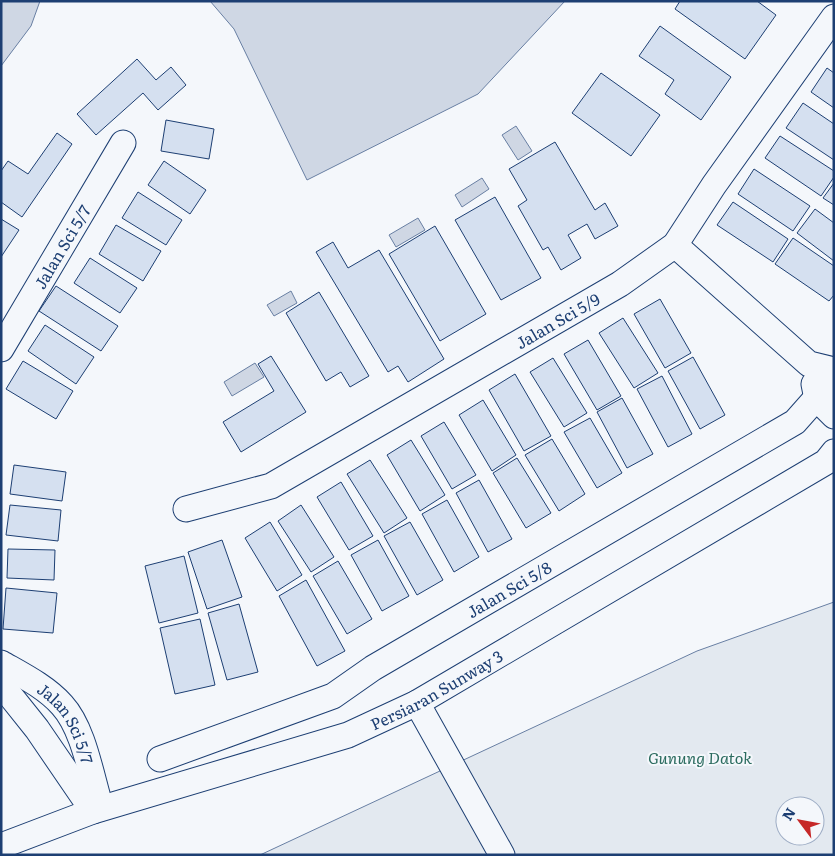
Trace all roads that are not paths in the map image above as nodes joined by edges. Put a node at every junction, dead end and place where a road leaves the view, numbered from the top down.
1 (834, 17) edge
2 (123, 144) dead end
3 (675, 245) junction
4 (1, 349) edge
5 (809, 364) junction
6 (834, 370) edge
7 (834, 378) edge
8 (825, 408) edge
9 (831, 458) edge
10 (186, 509) dead end
11 (1, 663) edge
12 (1, 684) edge
13 (417, 703) junction
14 (160, 760) dead end
15 (97, 809) junction
16 (1, 846) edge
17 (502, 855) edge

1 - 3 street, Jalan Sci 5/9
2 - 4 street, Jalan Sci 5/7
3 - 5 street
3 - 10 street, Jalan Sci 5/9
5 - 6 street
5 - 8 street
7 - 8 street, Jalan Sci 5/8
8 - 14 street, Jalan Sci 5/8
9 - 13 street, Persiaran Sunway 3
11 - 15 street, Jalan Sci 5/7
12 - 15 street, Jalan Sci 5/7
13 - 15 street, Persiaran Sunway 3
13 - 17 street
15 - 16 street, Persiaran Sunway 3

